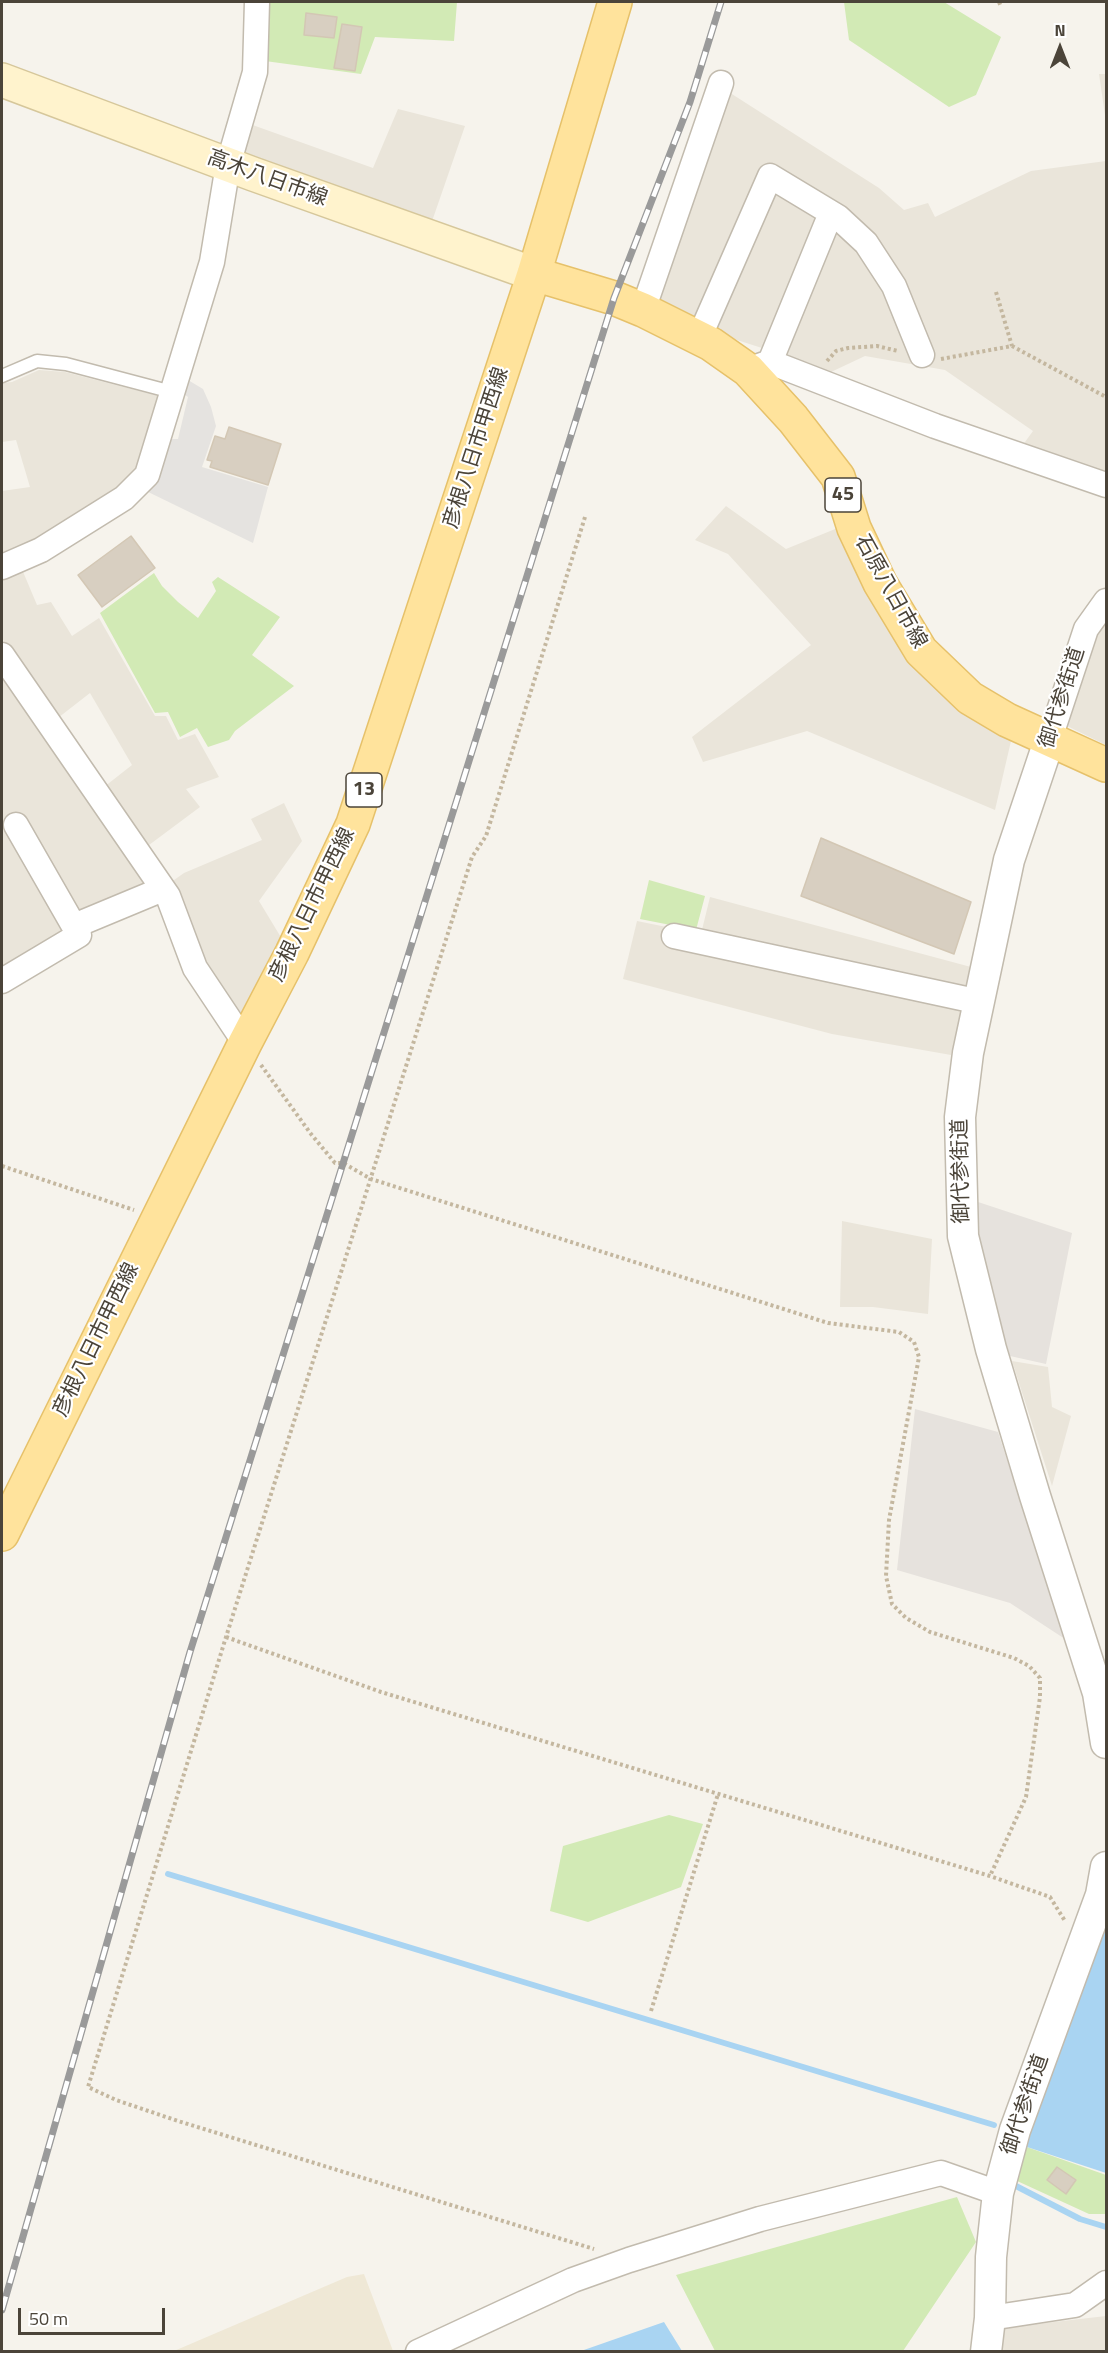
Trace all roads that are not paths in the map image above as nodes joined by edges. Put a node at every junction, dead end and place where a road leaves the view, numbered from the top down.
1 (257, 2) edge
2 (615, 2) edge
3 (2, 81) edge
4 (722, 83) dead end
5 (228, 165) junction
6 (831, 213) junction
7 (534, 274) junction
8 (643, 310) junction
9 (699, 338) junction
10 (922, 355) road end
11 (759, 366) junction
12 (2, 376) edge
13 (171, 392) junction
14 (1107, 485) edge
15 (2, 567) edge
16 (1107, 601) edge
17 (2, 655) edge
18 (1050, 738) junction
19 (1107, 765) edge
20 (16, 825) dead end
21 (163, 889) junction
22 (74, 926) junction
23 (674, 936) dead end
24 (2, 981) edge
25 (980, 1002) junction
26 (245, 1043) junction
27 (2, 1534) edge
28 (1107, 1743) edge
29 (1107, 1867) edge
30 (998, 2193) junction
31 (1107, 2283) edge
32 (1107, 2301) edge
33 (1075, 2305) junction
34 (990, 2318) junction
35 (418, 2352) edge
36 (986, 2352) edge

1 - 5 street
2 - 7 main road, 彦根八日市甲西線 / 13
3 - 5 main road, 高木八日市線
4 - 8 street
5 - 7 main road, 高木八日市線
5 - 13 street
6 - 9 street
6 - 10 street
6 - 11 street
7 - 8 main road, 石原八日市線 / 45
7 - 26 main road, 彦根八日市甲西線 / 13
8 - 9 main road, 石原八日市線 / 45
9 - 11 main road, 石原八日市線 / 45
11 - 14 street
11 - 18 main road, 石原八日市線 / 45
12 - 13 lane
13 - 15 street
16 - 18 street, 御代参街道
17 - 21 street
18 - 19 main road, 石原八日市線 / 45
18 - 25 street, 御代参街道
20 - 22 street
21 - 22 street
21 - 26 street
22 - 24 street
23 - 25 street
25 - 28 street, 御代参街道
26 - 27 main road, 彦根八日市甲西線 / 13
29 - 30 street, 御代参街道
30 - 34 street, 御代参街道
30 - 35 street
31 - 33 street
32 - 33 street
33 - 34 street
34 - 36 street, 御代参街道

